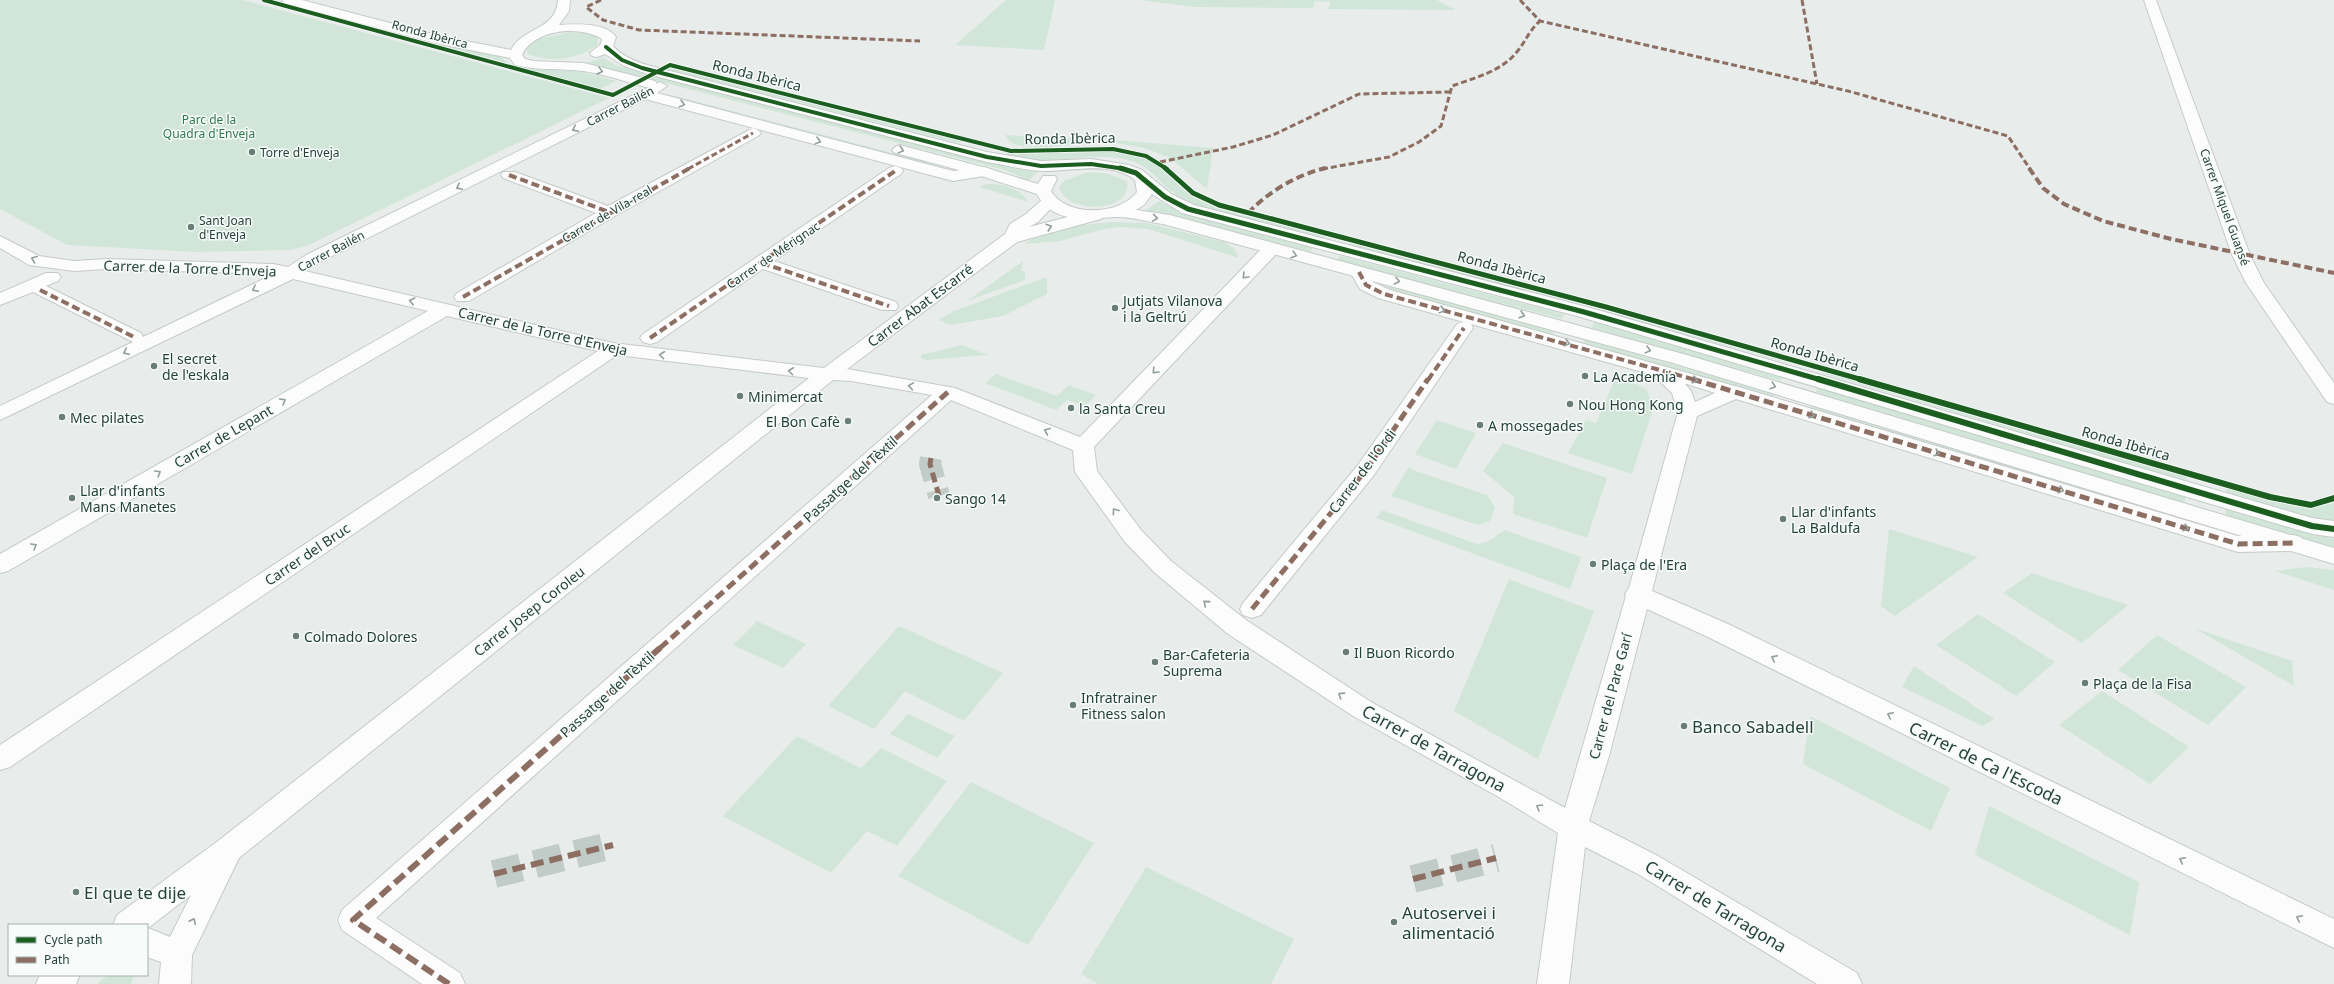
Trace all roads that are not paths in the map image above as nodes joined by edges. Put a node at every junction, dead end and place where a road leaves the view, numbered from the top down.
1 (288, 0) edge
2 (2150, 0) edge
3 (564, 4) edge
4 (592, 28) junction
5 (541, 34) junction
6 (527, 39) junction
7 (456, 43) junction
8 (606, 47) junction
9 (515, 55) junction
10 (533, 65) junction
11 (660, 86) junction
12 (644, 94) junction
13 (753, 133) dead end
14 (1075, 166) junction
15 (896, 171) dead end
16 (984, 172) junction
17 (509, 174) dead end
18 (1143, 181) junction
19 (1046, 196) junction
20 (609, 212) junction
21 (1116, 212) junction
22 (1095, 215) junction
23 (1012, 238) junction
24 (0, 241) edge
25 (1272, 248) junction
26 (762, 263) junction
27 (74, 266) junction
28 (291, 272) junction
29 (1359, 272) junction
30 (40, 290) dead end
31 (463, 297) dead end
32 (0, 300) edge
33 (889, 306) dead end
34 (446, 309) junction
35 (1464, 328) dead end
36 (134, 337) dead end
37 (650, 338) dead end
38 (614, 349) junction
39 (1657, 369) junction
40 (830, 373) junction
41 (948, 392) junction
42 (1735, 392) junction
43 (2334, 398) edge
44 (1688, 412) junction
45 (0, 414) edge
46 (1083, 446) junction
47 (2334, 530) edge
48 (2293, 544) junction
49 (2334, 556) edge
50 (0, 565) edge
51 (1637, 594) junction
52 (1252, 609) dead end
53 (0, 758) edge
54 (1573, 827) junction
55 (228, 850) junction
56 (129, 924) edge
57 (2334, 934) edge
58 (148, 942) edge
59 (177, 954) junction
60 (63, 976) edge
61 (52, 984) edge
62 (175, 984) edge
63 (449, 984) edge
64 (1553, 984) edge
65 (1846, 984) edge

1 - 7 street, Ronda Ibèrica
2 - 43 street, Carrer Miquel Guansé
3 - 4 street
3 - 5 street
4 - 5 street, Ronda Ibèrica
4 - 8 street
5 - 6 street, Ronda Ibèrica
6 - 7 street, Ronda Ibèrica
6 - 9 street
7 - 9 street, Ronda Ibèrica
8 - 10 street, Ronda Ibèrica
8 - 14 street, Ronda Ibèrica
9 - 10 street, Ronda Ibèrica
10 -> 11 street, Ronda Ibèrica
11 - 12 street, Carrer Bailén
11 -> 16 street, Ronda Ibèrica
12 -> 16 street, Ronda Ibèrica
12 -> 28 street, Carrer Bailén
13 - 20 street, Carrer de Vila-real
14 - 18 street, Ronda Ibèrica
14 - 19 street, Ronda Ibèrica
15 - 26 street, Carrer de Mérignac
16 - 19 street, Ronda Ibèrica
17 - 20 street
18 - 21 street, Ronda Ibèrica
18 - 47 street, Ronda Ibèrica
19 - 22 street, Ronda Ibèrica
19 - 23 street, Ronda Ibèrica
20 - 31 street, Carrer de Vila-real
21 - 22 street, Ronda Ibèrica
21 -> 25 street, Ronda Ibèrica
23 -> 22 street, Ronda Ibèrica
23 - 40 street, Carrer Abat Escarré
27 -> 24 street, Carrer de la Torre d'Enveja
25 -> 29 street, Ronda Ibèrica
25 -> 46 street
26 - 33 street
26 - 37 street, Carrer de Mérignac
27 - 28 street, Carrer de la Torre d'Enveja
27 - 32 street
34 -> 28 street, Carrer de la Torre d'Enveja
28 -> 45 street, Carrer Bailén
29 -> 39 street, Ronda Ibèrica
29 -> 48 street, Ronda Ibèrica
30 - 36 street
34 - 38 street, Carrer de la Torre d'Enveja
50 -> 34 street, Carrer de Lepant
35 - 52 street, Carrer de l'Ordi
40 -> 38 street, Carrer de la Torre d'Enveja
38 - 53 street, Carrer del Bruc
39 -> 42 street, Ronda Ibèrica
39 - 44 street
41 -> 40 street, Carrer de la Torre d'Enveja
40 - 55 street, Carrer Josep Coroleu
46 -> 41 street, Carrer de la Torre d'Enveja
41 - 63 street, Passatge del Tèxtil
42 - 44 street
42 -> 48 street, Ronda Ibèrica
44 - 51 street, Carrer del Pare Garí
54 -> 46 street, Carrer de Tarragona
48 - 49 street, Ronda Ibèrica
51 - 54 street, Carrer del Pare Garí
57 -> 51 street, Carrer de Ca l'Escoda
54 - 64 street, Carrer del Pare Garí
54 - 65 street, Carrer de Tarragona
55 - 56 street, Carrer Josep Coroleu
59 -> 55 street, Carrer Josep Coroleu
58 - 59 street
59 - 62 street, Carrer Josep Coroleu
60 - 61 street

